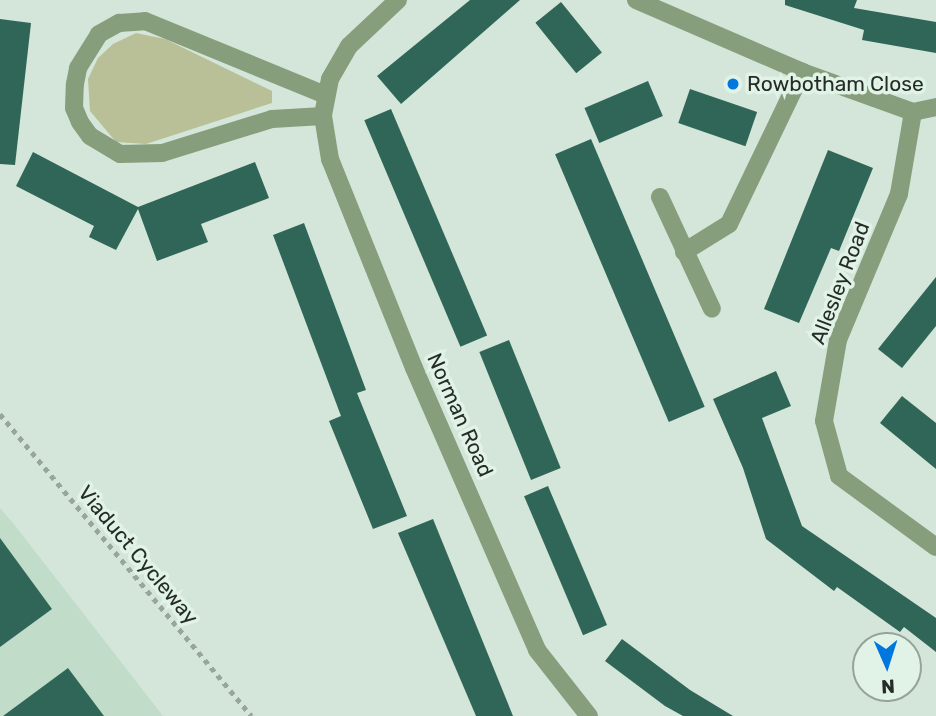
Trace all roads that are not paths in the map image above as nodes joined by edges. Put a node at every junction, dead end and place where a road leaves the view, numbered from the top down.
1 (398, 0) edge
2 (636, 0) edge
3 (802, 72) junction
4 (325, 95) junction
5 (936, 107) edge
6 (913, 112) junction
7 (323, 116) junction
8 (660, 197) dead end
9 (684, 252) junction
10 (712, 309) dead end
11 (936, 547) edge
12 (589, 716) edge

1 - 4 street, Norman Road
2 - 3 street
3 - 6 street
3 - 9 street
4 - 7 street, Norman Road
4 - 7 street
5 - 6 street
6 - 11 street, Allesley Road
7 - 12 street, Norman Road
8 - 9 street
9 - 10 street

